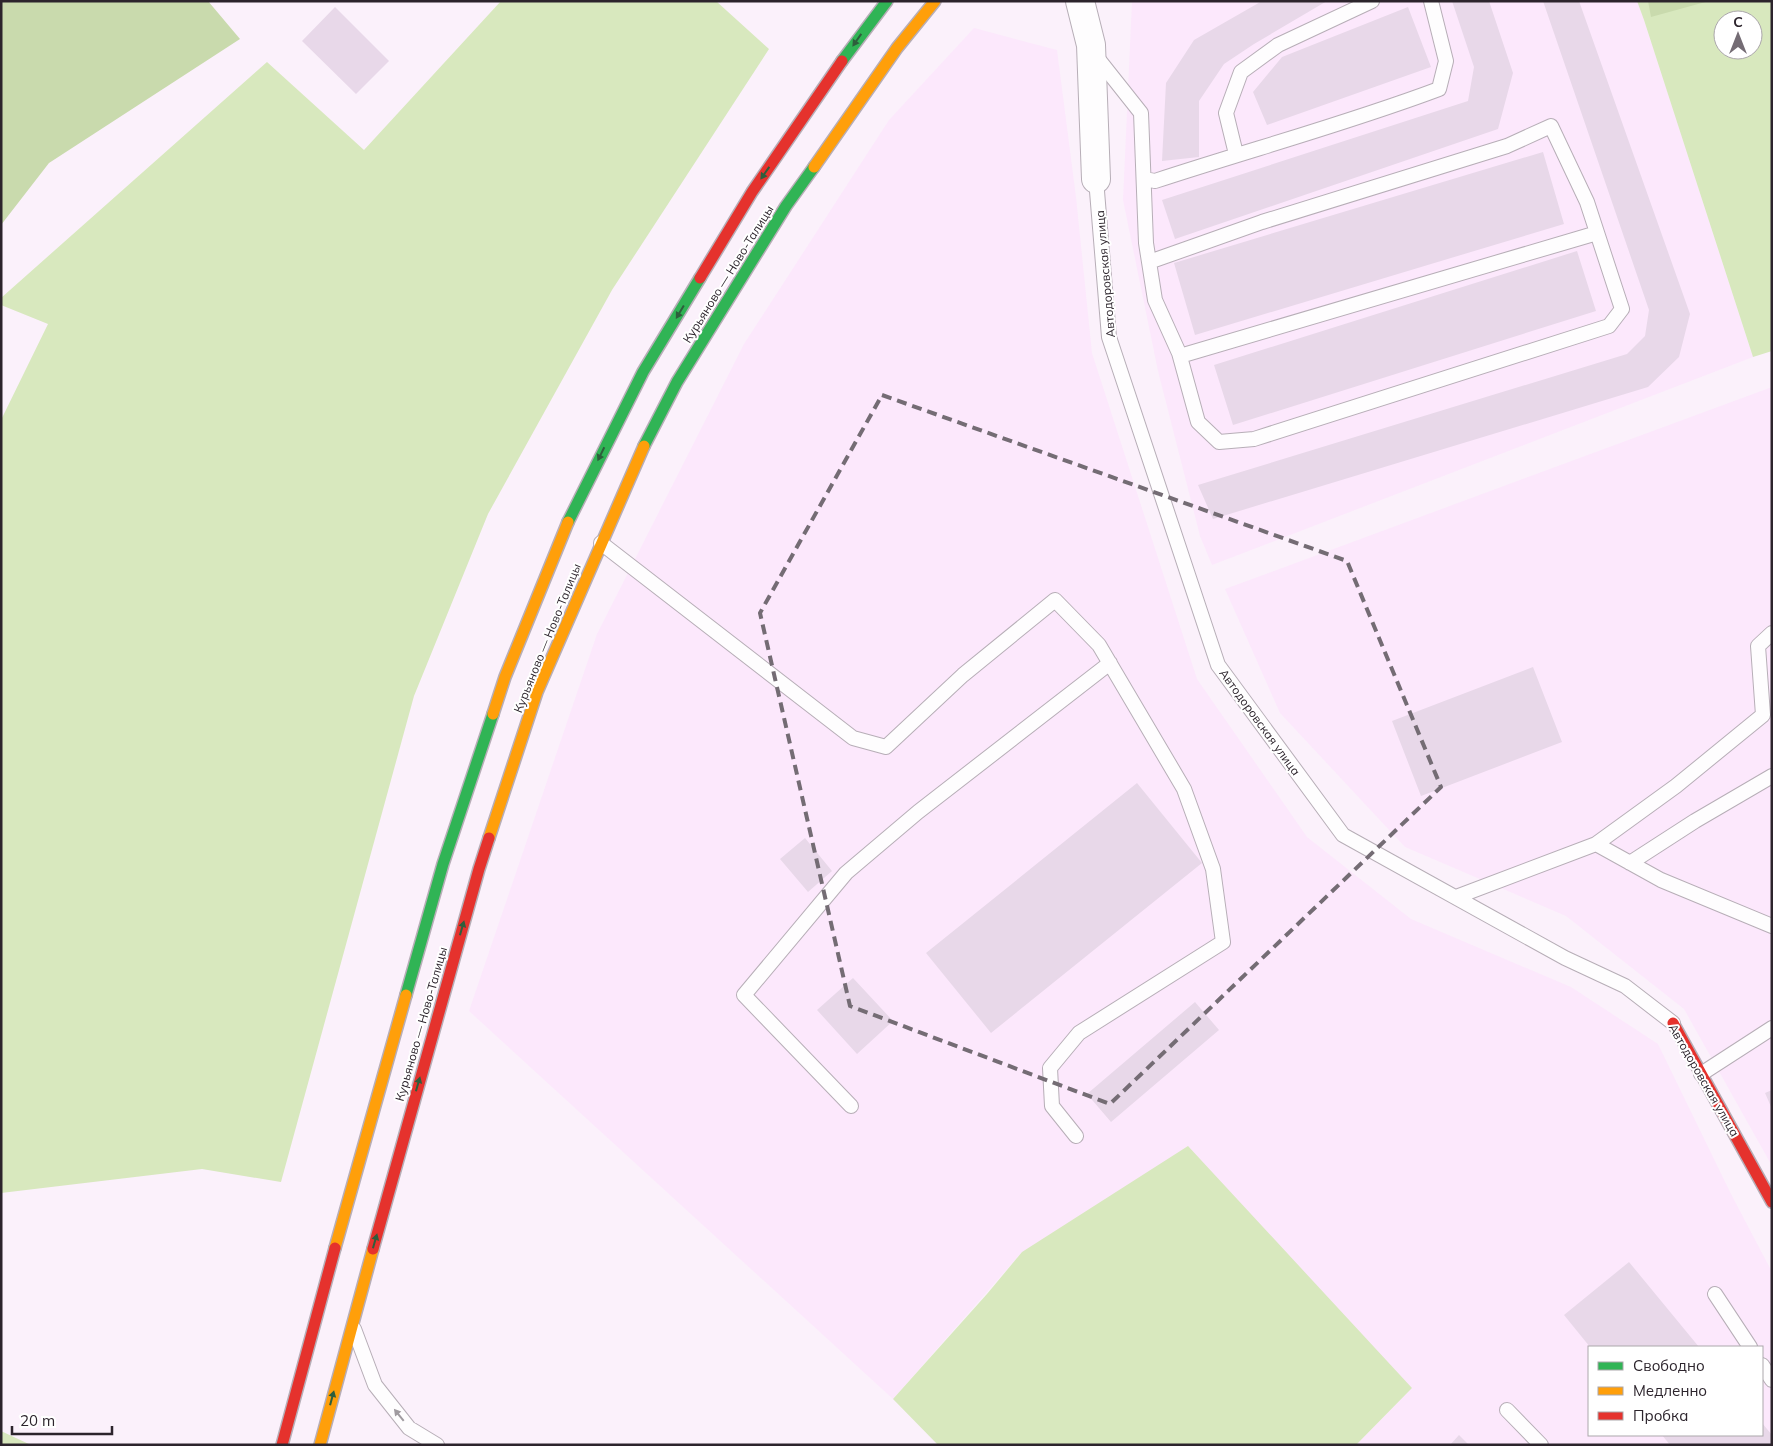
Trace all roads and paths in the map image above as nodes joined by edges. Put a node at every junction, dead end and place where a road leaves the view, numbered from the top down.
1 (887, 1) edge
2 (934, 1) edge
3 (1080, 1) edge
4 (1372, 1) edge
5 (1431, 1) edge
6 (1091, 50) junction
7 (1236, 154) junction
8 (1096, 180) joint
9 (1144, 180) junction
10 (1597, 233) junction
11 (1149, 262) junction
12 (1180, 356) junction
13 (600, 543) junction
14 (1772, 633) edge
15 (1110, 663) junction
16 (1772, 776) edge
17 (1596, 844) junction
18 (1630, 863) junction
19 (1456, 897) junction
20 (1772, 926) edge
21 (1673, 1023) joint
22 (1772, 1028) edge
23 (1701, 1074) junction
24 (851, 1106) dead end
25 (1076, 1136) dead end
26 (1772, 1202) edge
27 (1715, 1294) dead end
28 (352, 1323) junction
29 (1749, 1346) edge
30 (1763, 1366) edge
31 (1772, 1380) edge
32 (1508, 1410) dead end
33 (282, 1445) edge
34 (320, 1445) edge
35 (437, 1445) edge
36 (1541, 1445) edge

1 -> 33 main road, Курьяново — Ново-Талицы
2 - 13 main road, Курьяново — Ново-Талицы
3 - 6 street, Автодоровская улица
4 - 7 lane
5 - 7 lane
6 - 8 street, Автодоровская улица
6 - 9 lane
7 - 9 lane
8 - 19 lane, Автодоровская улица
9 - 11 lane
10 - 11 lane
10 - 12 lane
10 - 12 lane
11 - 12 lane
13 - 15 lane
28 -> 13 main road, Курьяново — Ново-Талицы
14 - 17 lane
15 - 24 lane
15 - 25 lane
16 - 18 lane
17 - 18 lane
17 - 19 lane
18 - 20 lane
19 - 21 lane, Автодоровская улица
21 - 23 main road, Автодоровская улица
22 - 23 lane
23 - 26 main road, Автодоровская улица
27 - 29 lane
34 -> 28 main road, Курьяново — Ново-Талицы
35 -> 28 lane
30 - 31 lane
32 - 36 lane

